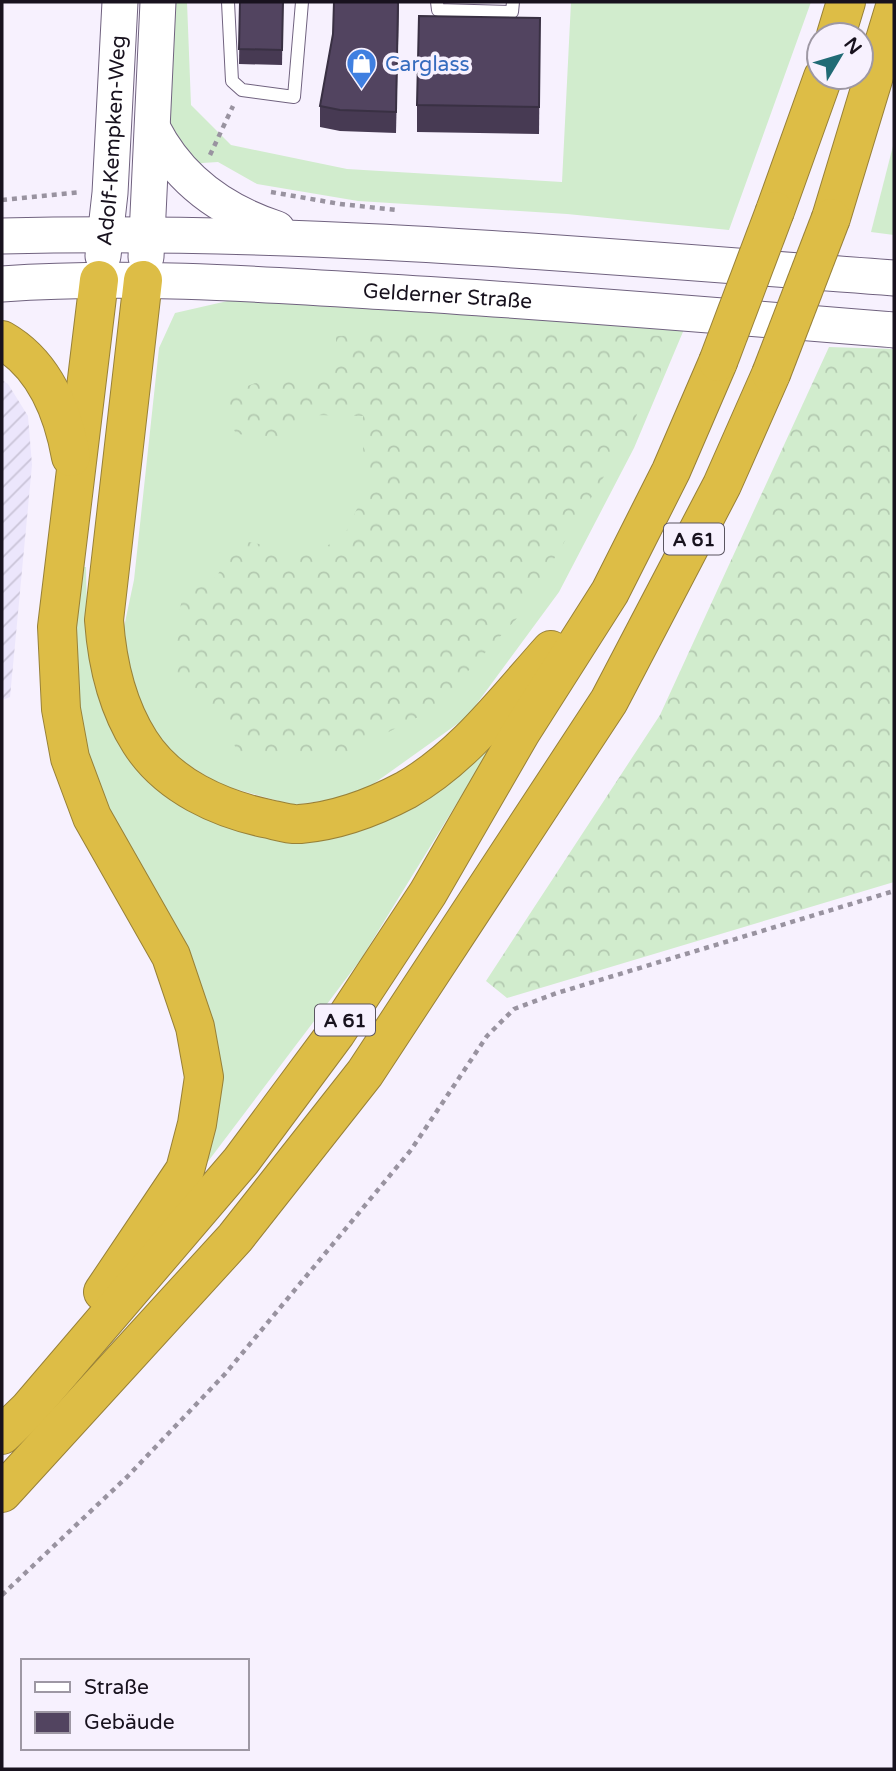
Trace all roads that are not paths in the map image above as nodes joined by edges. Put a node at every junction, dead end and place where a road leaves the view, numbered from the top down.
1 (120, 2) edge
2 (158, 2) edge
3 (228, 2) edge
4 (302, 2) edge
5 (437, 2) edge
6 (513, 2) edge
7 (846, 2) edge
8 (894, 10) edge
9 (840, 21) edge
10 (818, 91) edge
11 (894, 91) edge
12 (153, 129) junction
13 (831, 218) junction
14 (107, 233) junction
15 (148, 234) junction
16 (2, 236) edge
17 (302, 237) junction
18 (894, 278) edge
19 (99, 280) junction
20 (143, 280) junction
21 (2, 284) edge
22 (894, 330) edge
23 (2, 340) edge
24 (75, 476) junction
25 (610, 592) junction
26 (15, 1423) edge
27 (2, 1493) edge

1 - 14 main road, Adolf-Kempken-Weg
2 - 12 main road, Adolf-Kempken-Weg
3 - 4 lane
5 - 6 lane
7 - 9 highway
8 - 13 highway, A 61
10 - 25 highway, A 61, bridge
11 - 13 highway
12 - 15 main road, Adolf-Kempken-Weg
12 - 17 main road
13 - 27 highway, A 61, bridge
14 - 15 main road
14 - 16 main road
14 - 19 main road, Adolf-Kempken-Weg
15 - 17 main road
15 - 20 main road, Adolf-Kempken-Weg
17 - 18 main road
19 - 20 main road, Gelderner Straße
19 - 21 main road, Gelderner Straße
19 - 24 highway
20 - 22 main road, Gelderner Straße
20 - 25 highway
23 - 24 highway
24 - 26 highway
25 - 26 highway, A 61

